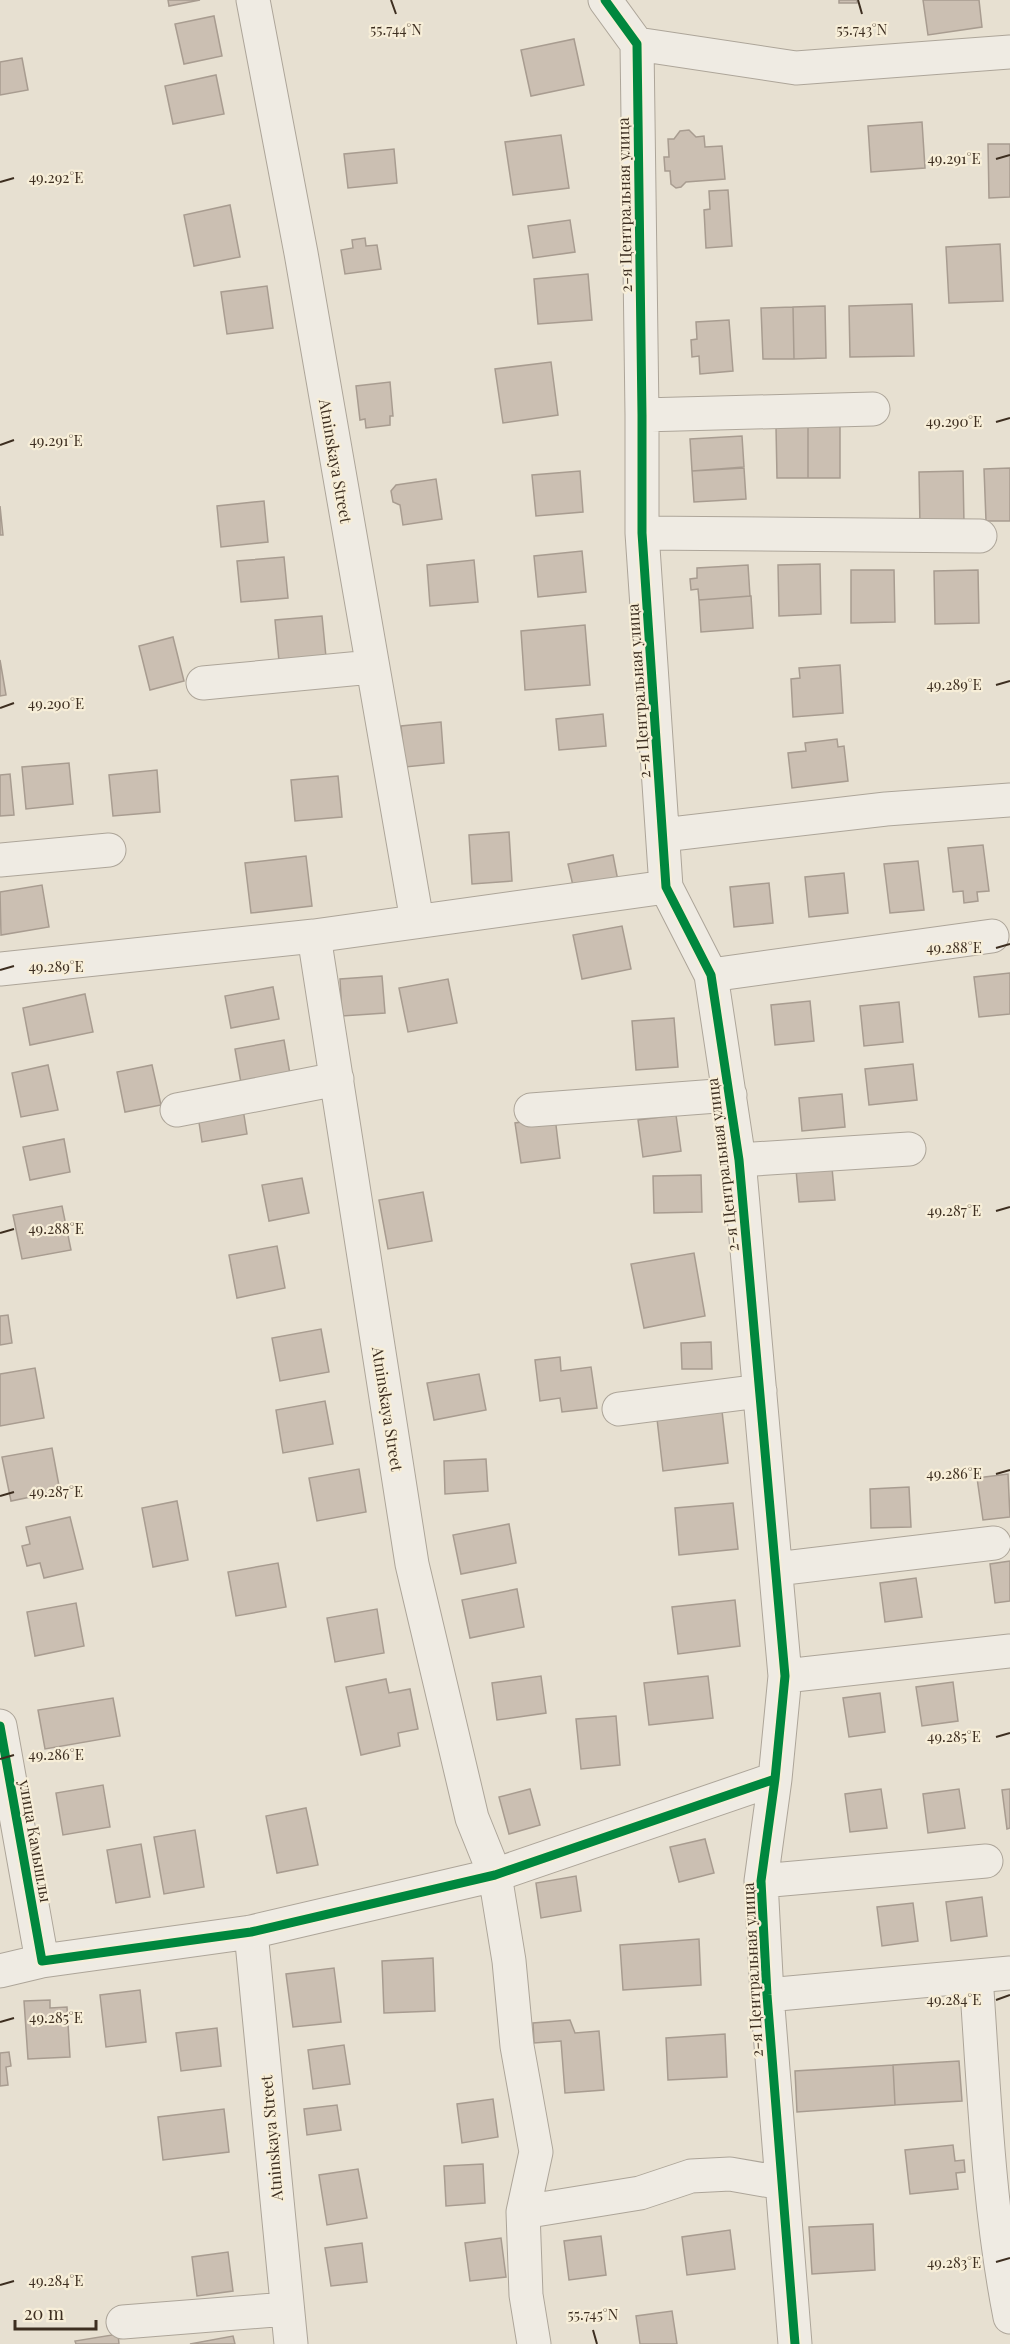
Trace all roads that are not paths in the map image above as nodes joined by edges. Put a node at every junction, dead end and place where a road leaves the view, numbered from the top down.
1 (253, 0) edge
2 (605, 0) edge
3 (637, 44) junction
4 (1010, 52) edge
5 (873, 409) dead end
6 (642, 414) junction
7 (642, 533) junction
8 (980, 536) dead end
9 (372, 667) junction
10 (203, 683) dead end
11 (1010, 800) edge
12 (663, 835) junction
13 (109, 850) dead end
14 (0, 860) edge
15 (666, 887) junction
16 (417, 921) junction
17 (314, 936) junction
18 (992, 936) dead end
19 (0, 969) edge
20 (711, 975) junction
21 (337, 1079) junction
22 (730, 1095) junction
23 (177, 1110) dead end
24 (531, 1110) dead end
25 (909, 1149) dead end
26 (740, 1160) junction
27 (760, 1390) junction
28 (619, 1409) dead end
29 (994, 1543) dead end
30 (776, 1569) junction
31 (1010, 1651) edge
32 (785, 1676) junction
33 (0, 1726) edge
34 (775, 1779) junction
35 (986, 1861) dead end
36 (495, 1875) junction
37 (761, 1881) junction
38 (251, 1932) junction
39 (42, 1961) junction
40 (0, 1971) edge
41 (1010, 1973) edge
42 (976, 1976) junction
43 (767, 1995) junction
44 (997, 2099) edge
45 (782, 2183) junction
46 (523, 2212) junction
47 (287, 2309) junction
48 (1010, 2318) edge
49 (123, 2322) dead end
50 (291, 2344) edge
51 (534, 2344) edge
52 (795, 2344) edge

1 - 9 street, Atninskaya Street
2 - 3 street
3 - 4 street
3 - 6 street, 2-я Центральная улица
5 - 6 street
6 - 7 street, 2-я Центральная улица
7 - 8 street
7 - 12 street, 2-я Центральная улица
9 - 10 street
9 - 16 street, Atninskaya Street
11 - 12 street
12 - 15 street, 2-я Центральная улица
13 - 14 street
15 - 16 street
15 - 20 street, 2-я Центральная улица
16 - 17 street
17 - 19 street
17 - 21 street, Atninskaya Street
18 - 20 street
20 - 22 street, 2-я Центральная улица
21 - 23 street
21 - 36 street, Atninskaya Street
22 - 24 street
22 - 26 street, 2-я Центральная улица
25 - 26 street
26 - 27 street, 2-я Центральная улица
27 - 28 street
27 - 30 street, 2-я Центральная улица
29 - 30 street
30 - 32 street, 2-я Центральная улица
31 - 32 street
32 - 34 street, 2-я Центральная улица
33 - 39 street, улица Камышлы
34 - 36 street
34 - 37 street, 2-я Центральная улица
35 - 37 street
36 - 38 street
36 - 46 street, Atninskaya Street
37 - 43 street, 2-я Центральная улица
38 - 39 street
38 - 47 street, Atninskaya Street
39 - 40 street
41 - 42 street
42 - 43 street
42 - 44 street
43 - 45 street, 2-я Центральная улица
44 - 48 street
45 - 46 street
45 - 52 street, 2-я Центральная улица
46 - 51 street
47 - 49 street
47 - 50 street, Atninskaya Street

